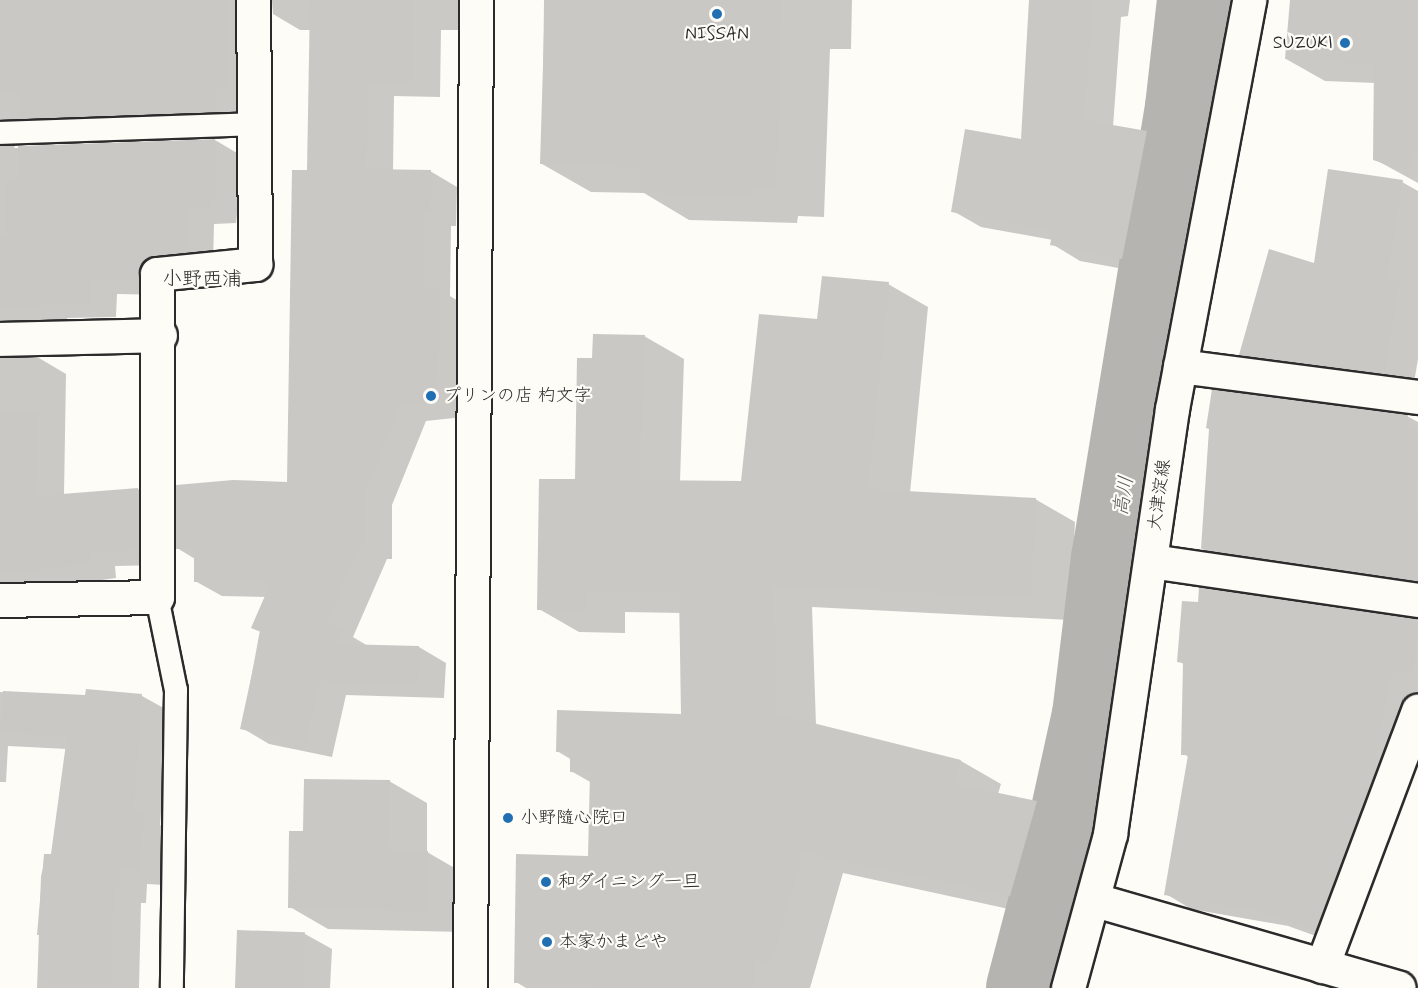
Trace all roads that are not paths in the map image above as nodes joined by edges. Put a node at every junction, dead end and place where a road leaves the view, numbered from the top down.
1 (254, 0) edge
2 (476, 0) edge
3 (1249, 0) edge
4 (255, 124) junction
5 (0, 134) edge
6 (160, 335) junction
7 (0, 339) edge
8 (1180, 366) junction
9 (1418, 397) edge
10 (1151, 561) junction
11 (157, 597) junction
12 (0, 600) edge
13 (1418, 600) edge
14 (1418, 710) edge
15 (1095, 900) junction
16 (1322, 966) junction
17 (172, 988) edge
18 (470, 988) edge
19 (1068, 988) edge
20 (1399, 988) edge

1 - 4 street
2 - 18 street
3 - 8 street, 大津淀線
4 - 5 lane
4 - 6 street
6 - 7 street
6 - 11 street
8 - 9 street
8 - 10 street, 大津淀線
10 - 13 street
10 - 15 street, 大津淀線
11 - 12 street
11 - 17 lane
14 - 16 street
15 - 16 street
15 - 19 street, 大津淀線
16 - 20 street

